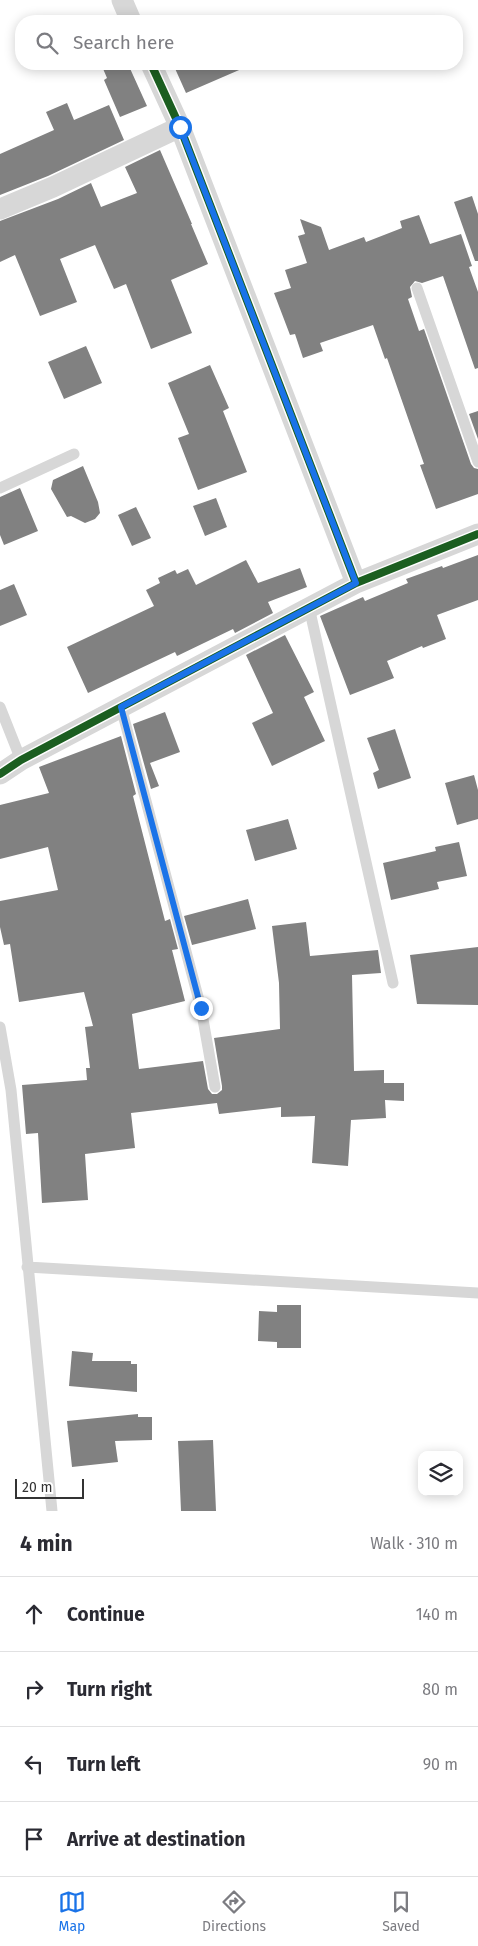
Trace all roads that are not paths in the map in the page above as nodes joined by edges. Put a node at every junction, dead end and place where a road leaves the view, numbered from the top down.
1 (122, 0) edge
2 (129, 15) edge
3 (154, 70) edge
4 (180, 127) junction
5 (0, 209) edge
6 (417, 288) dead end
7 (74, 454) dead end
8 (478, 462) edge
9 (0, 488) edge
10 (478, 534) edge
11 (356, 583) junction
12 (309, 607) junction
13 (0, 707) edge
14 (121, 707) junction
15 (21, 760) junction
16 (0, 774) edge
17 (393, 984) dead end
18 (0, 1027) edge
19 (215, 1087) dead end
20 (28, 1266) junction
21 (478, 1293) edge
22 (52, 1511) edge

1 - 2 street
3 - 4 street
4 - 5 street
4 - 11 street
6 - 8 lane
7 - 9 lane
10 - 11 street
11 - 12 street
12 - 14 street
12 - 17 lane
13 - 15 lane
14 - 15 street
14 - 19 lane
15 - 16 street
18 - 20 lane
20 - 21 lane
20 - 22 lane

